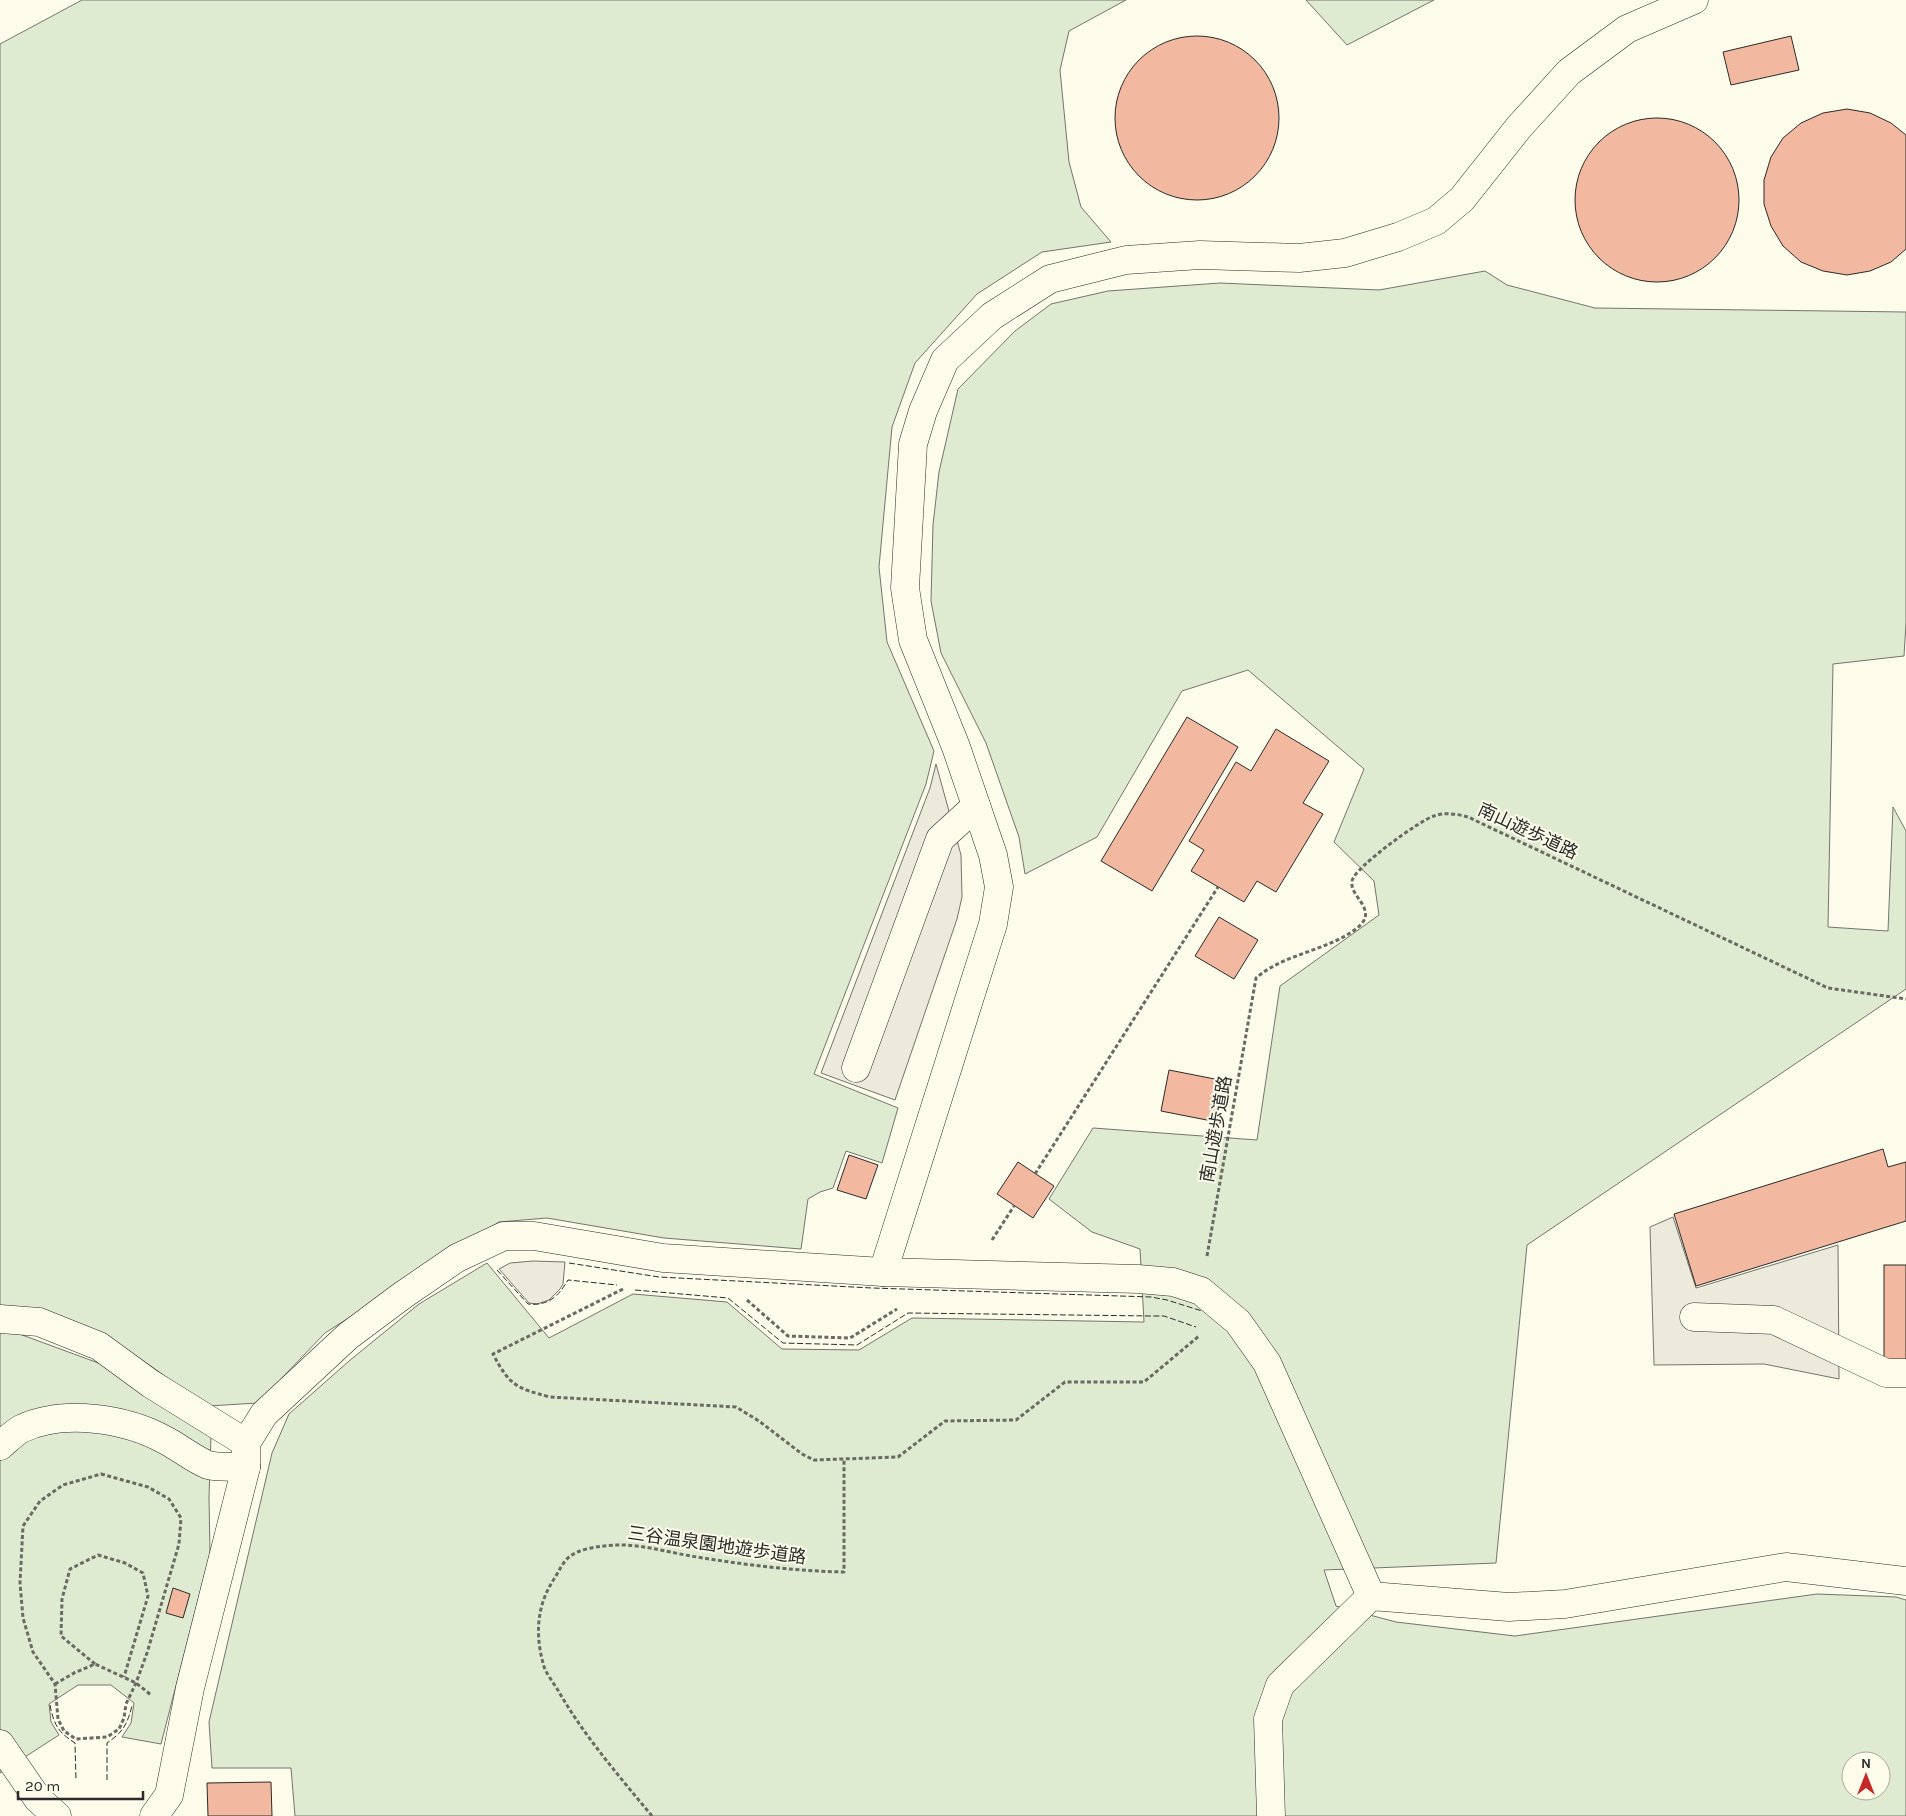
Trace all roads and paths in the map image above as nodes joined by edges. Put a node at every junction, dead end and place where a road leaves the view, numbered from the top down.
1 (1694, 0) edge
2 (976, 806) junction
3 (1218, 887) dead end
4 (1906, 999) edge
5 (856, 1068) dead end
6 (1035, 1174) dead end
7 (883, 1272) junction
8 (631, 1285) dead end
9 (1201, 1291) junction
10 (744, 1297) dead end
11 (898, 1308) dead end
12 (1694, 1317) dead end
13 (0, 1319) edge
14 (1198, 1338) dead end
15 (1906, 1373) edge
16 (0, 1446) edge
17 (246, 1455) junction
18 (844, 1460) junction
19 (1906, 1581) edge
20 (1371, 1596) junction
21 (94, 1664) junction
22 (124, 1678) junction
23 (136, 1683) junction
24 (55, 1684) junction
25 (0, 1744) edge
26 (164, 1809) edge
27 (57, 1816) edge
28 (652, 1816) edge
29 (1271, 1816) edge

1 - 2 street
2 - 5 street
2 - 7 street
3 - 6 path
4 - 9 path, 南山遊歩道路
7 - 9 street
7 - 17 street
8 - 18 path
9 - 20 street
10 - 11 path
12 - 15 street
13 - 17 street
14 - 18 path
16 - 17 street
17 - 26 street
18 - 28 path, 三谷温泉園地遊歩道路
19 - 20 street
20 - 29 street
21 - 22 path
21 - 22 path
21 - 24 path
22 - 23 path
23 - 24 path
23 - 24 path
25 - 27 street

